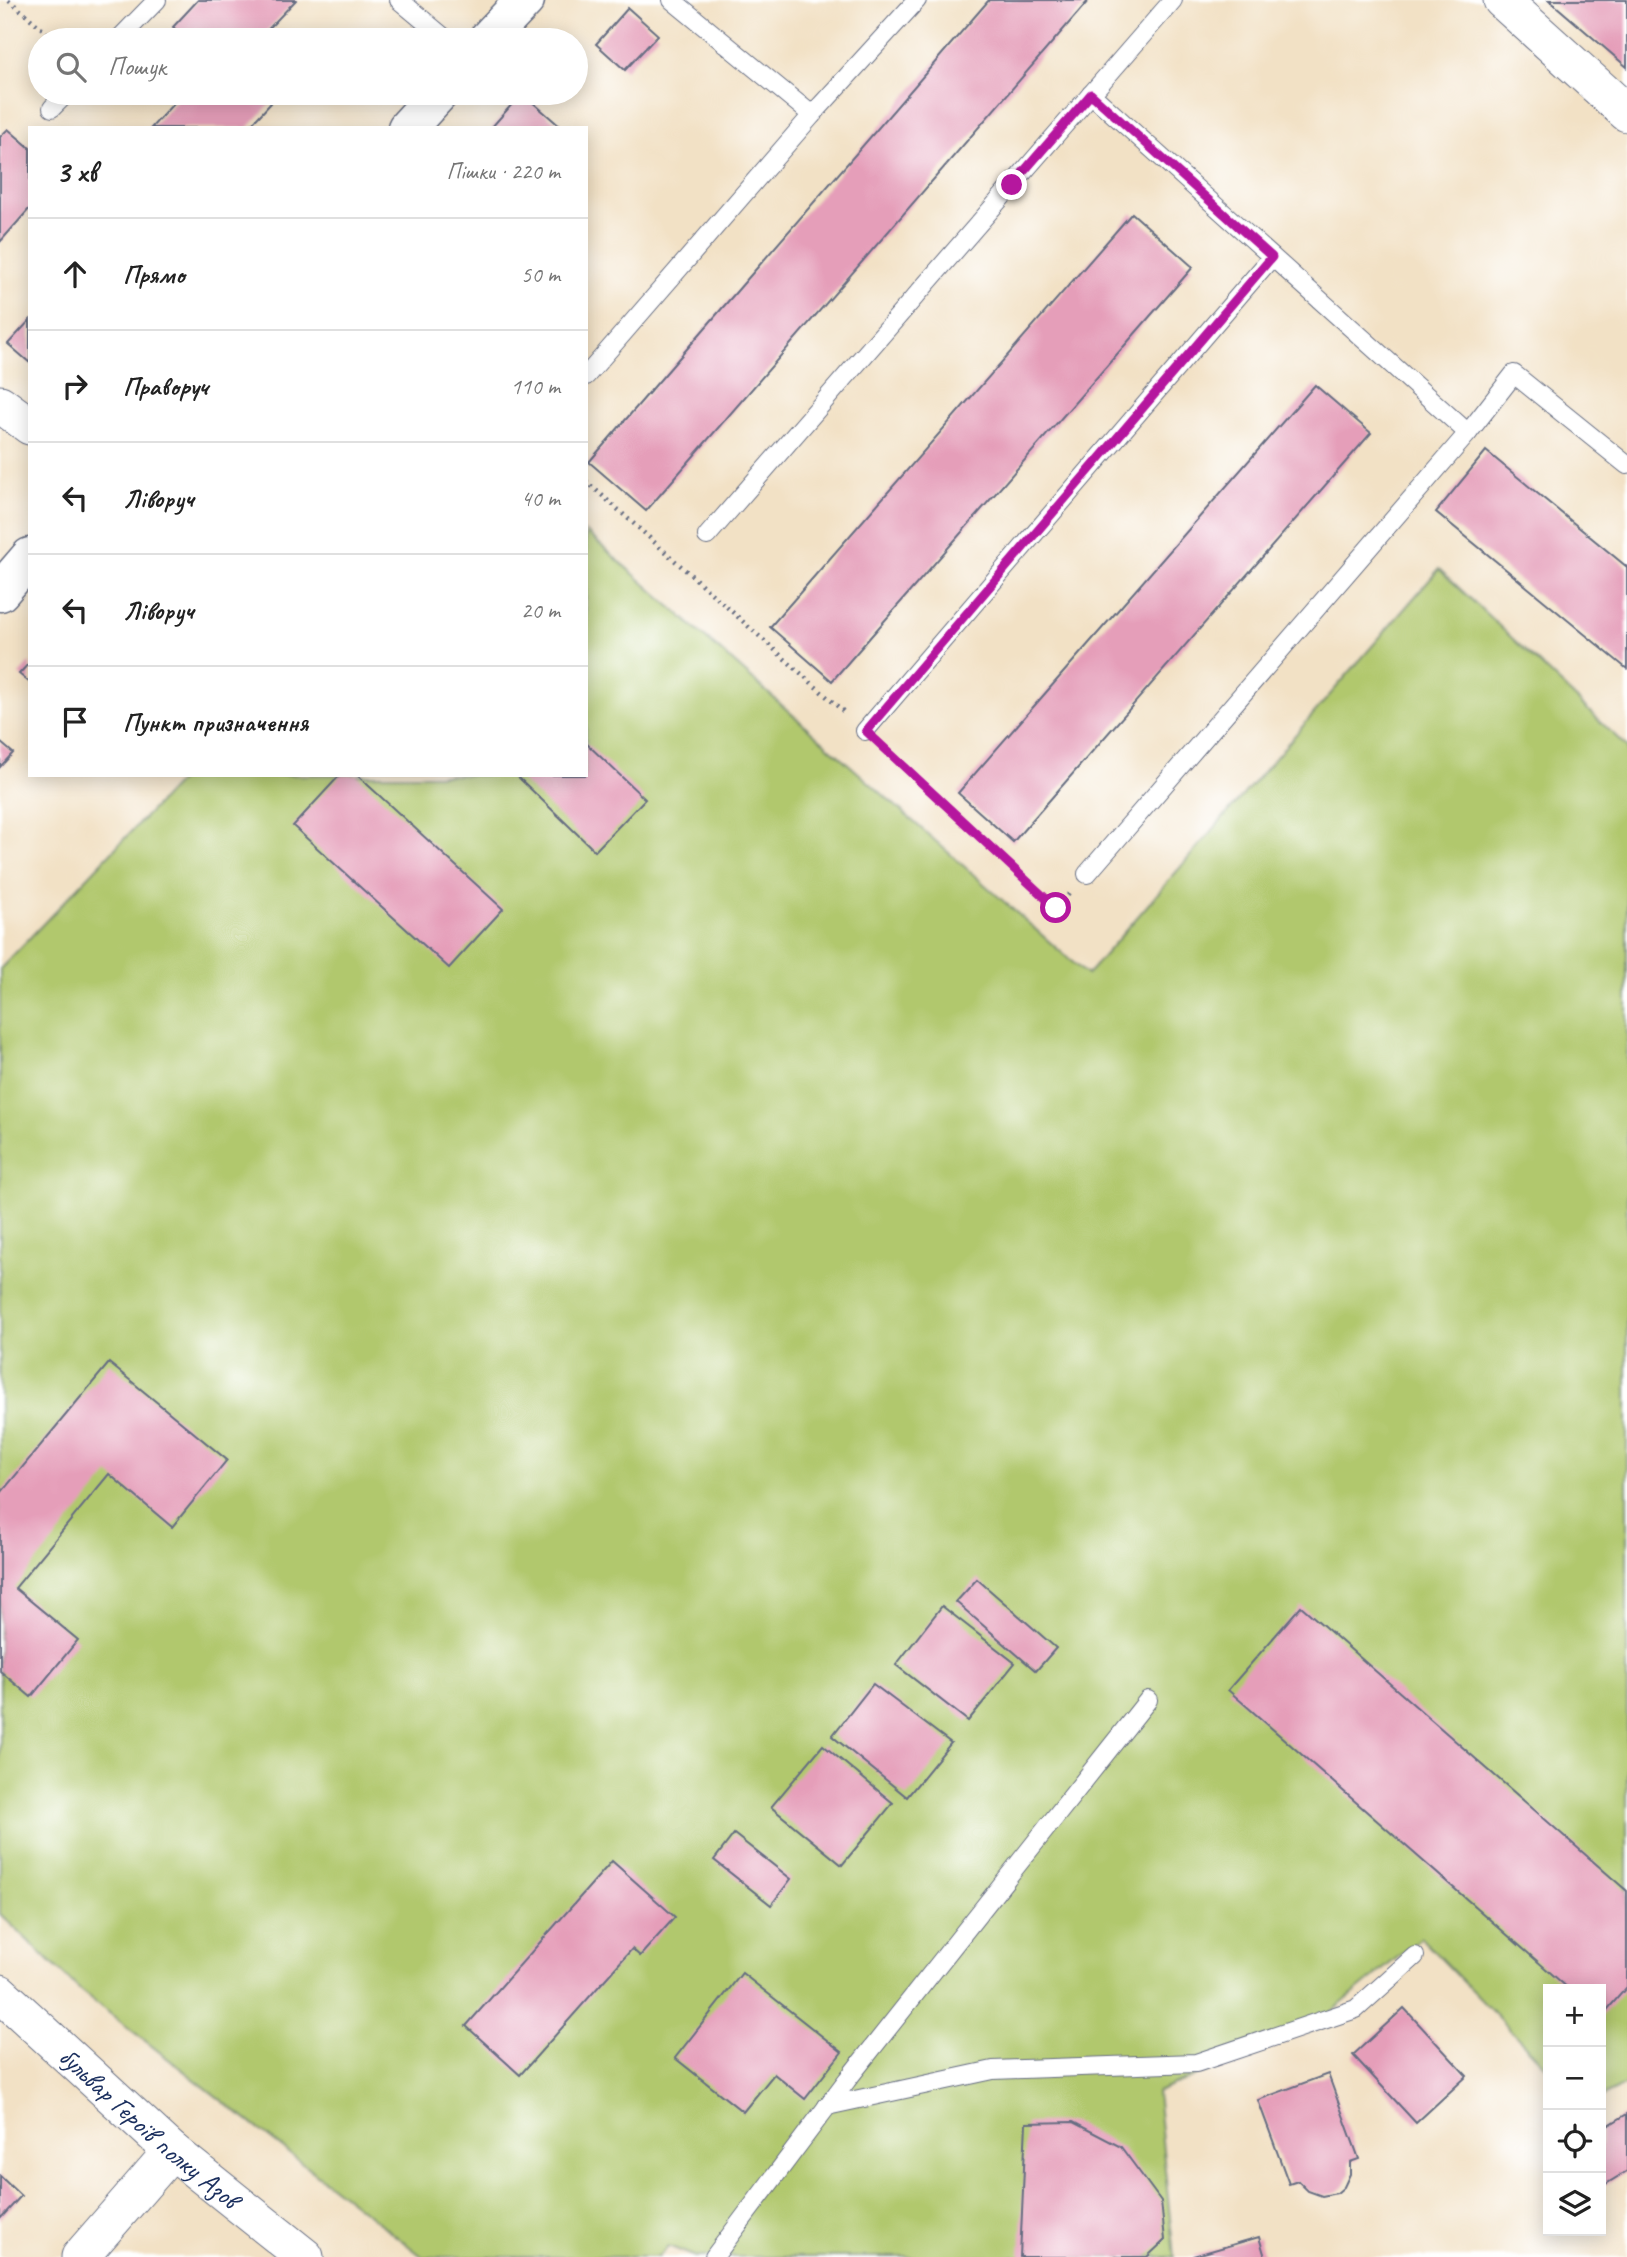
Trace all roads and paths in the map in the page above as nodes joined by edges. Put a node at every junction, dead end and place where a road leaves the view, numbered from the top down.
1 (9, 0) edge
2 (157, 0) edge
3 (399, 0) edge
4 (525, 0) edge
5 (671, 0) edge
6 (917, 0) edge
7 (1173, 0) edge
8 (1502, 0) edge
9 (41, 28) edge
10 (130, 28) edge
11 (433, 28) edge
12 (498, 28) edge
13 (1091, 94) junction
14 (55, 105) edge
15 (428, 105) edge
16 (52, 108) dead end
17 (1627, 113) edge
18 (812, 115) junction
19 (409, 126) edge
20 (1272, 257) junction
21 (588, 374) edge
22 (0, 404) edge
23 (28, 425) edge
24 (1468, 433) junction
25 (1627, 465) edge
26 (588, 483) edge
27 (707, 536) dead end
28 (28, 559) edge
29 (0, 592) edge
30 (866, 731) junction
31 (1087, 874) joint
32 (1148, 1700) dead end
33 (1415, 1956) dead end
34 (0, 1993) edge
35 (827, 2106) junction
36 (172, 2151) junction
37 (80, 2257) edge
38 (305, 2257) edge
39 (714, 2257) edge

1 - 9 path
2 - 10 lane
3 - 11 lane
4 - 12 street
5 - 18 lane
6 - 18 lane
7 - 13 lane
8 - 17 street
13 - 20 lane
13 - 27 lane
14 - 16 lane
15 - 19 street
18 - 21 lane
20 - 24 lane
20 - 30 lane
22 - 23 street
24 - 25 lane
24 - 31 lane
26 - 30 path
28 - 29 street
30 - 31 path
32 - 35 lane
33 - 35 lane
34 - 36 street, бульвар Героїв полку Азов
35 - 39 lane
36 - 37 street
36 - 38 street, бульвар Героїв полку Азов

